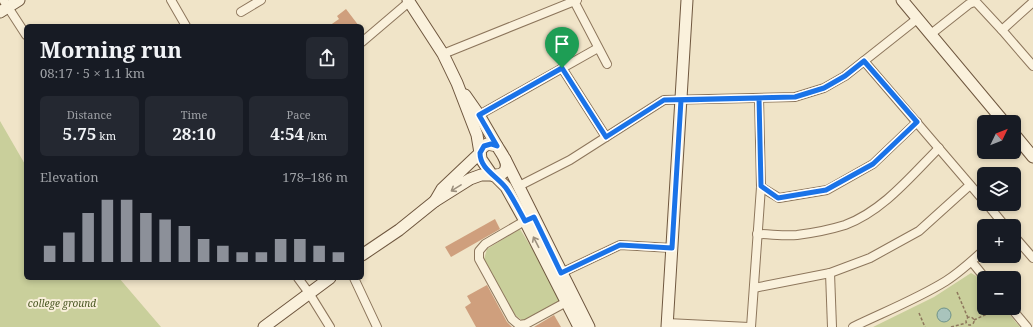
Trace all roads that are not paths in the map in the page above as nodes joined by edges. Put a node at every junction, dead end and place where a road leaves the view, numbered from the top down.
1 (19, 0) edge
2 (171, 0) edge
3 (261, 0) edge
4 (687, 0) edge
5 (902, 0) edge
6 (408, 1) edge
7 (575, 1) edge
8 (981, 2) edge
9 (1033, 2) edge
10 (3, 4) edge
11 (241, 12) dead end
12 (917, 19) junction
13 (185, 24) edge
14 (1002, 30) junction
15 (24, 32) edge
16 (931, 34) junction
17 (364, 40) edge
18 (598, 48) junction
19 (443, 54) junction
20 (864, 61) junction
21 (607, 64) dead end
22 (1033, 66) edge
23 (562, 68) junction
24 (457, 83) junction
25 (759, 98) junction
26 (681, 100) junction
27 (479, 115) junction
28 (998, 115) edge
29 (917, 122) junction
30 (606, 137) junction
31 (1021, 142) edge
32 (497, 146) junction
33 (939, 148) junction
34 (480, 153) junction
35 (1033, 157) edge
36 (505, 159) junction
37 (492, 174) junction
38 (970, 185) junction
39 (519, 186) junction
40 (761, 186) junction
41 (977, 193) edge
42 (435, 201) junction
43 (993, 211) edge
44 (529, 219) junction
45 (999, 219) edge
46 (757, 234) junction
47 (1021, 244) edge
48 (672, 248) junction
49 (364, 254) edge
50 (977, 257) edge
51 (1033, 258) edge
52 (972, 262) junction
53 (979, 271) edge
54 (561, 273) junction
55 (830, 273) junction
56 (299, 280) edge
57 (327, 280) edge
58 (355, 280) edge
59 (754, 288) junction
60 (309, 293) junction
61 (571, 299) junction
62 (1017, 315) edge
63 (667, 325) edge
64 (264, 327) edge
65 (330, 327) edge
66 (376, 327) edge
67 (579, 327) edge
68 (589, 327) edge
69 (750, 327) edge
70 (832, 327) edge
71 (853, 327) edge
72 (1027, 327) edge

1 - 10 main road
2 - 13 street
3 - 11 street
4 - 26 main road
5 - 12 main road
6 - 17 street
6 - 19 main road
7 - 18 street
7 - 19 street
8 - 14 street
8 - 16 street
9 - 14 street
10 - 15 street
12 - 16 main road
12 - 20 street
14 - 22 street
16 - 28 main road
18 - 21 street
18 - 23 street
19 - 24 main road
20 - 25 street
20 - 29 street
23 - 27 street
23 - 30 street
24 - 27 main road
24 - 34 main road
25 - 26 street
25 - 40 street
26 - 30 street
26 - 48 main road
27 - 32 main road
29 - 33 street
29 - 40 street
30 - 39 street
31 - 35 main road
32 - 34 main road
32 - 36 main road
33 - 38 street
33 - 46 street
34 - 37 main road
34 - 42 main road
36 - 37 main road
36 - 39 main road
37 -> 42 main road
37 - 44 main road
38 - 41 street
38 - 55 street
39 - 44 main road
40 - 46 street
42 - 49 main road
43 - 45 street
44 - 54 main road
61 -> 44 main road
44 - 61 street
46 - 59 street
47 - 51 street
48 - 54 street
48 - 63 main road
50 - 52 street
52 - 53 street
52 - 71 street
54 - 61 main road
55 - 59 street
55 - 70 street
56 - 60 street
57 - 60 main road
58 - 66 street
59 - 69 street
60 - 64 main road
60 - 65 street
61 - 67 main road
61 - 68 main road
62 - 72 street
63 - 69 street

